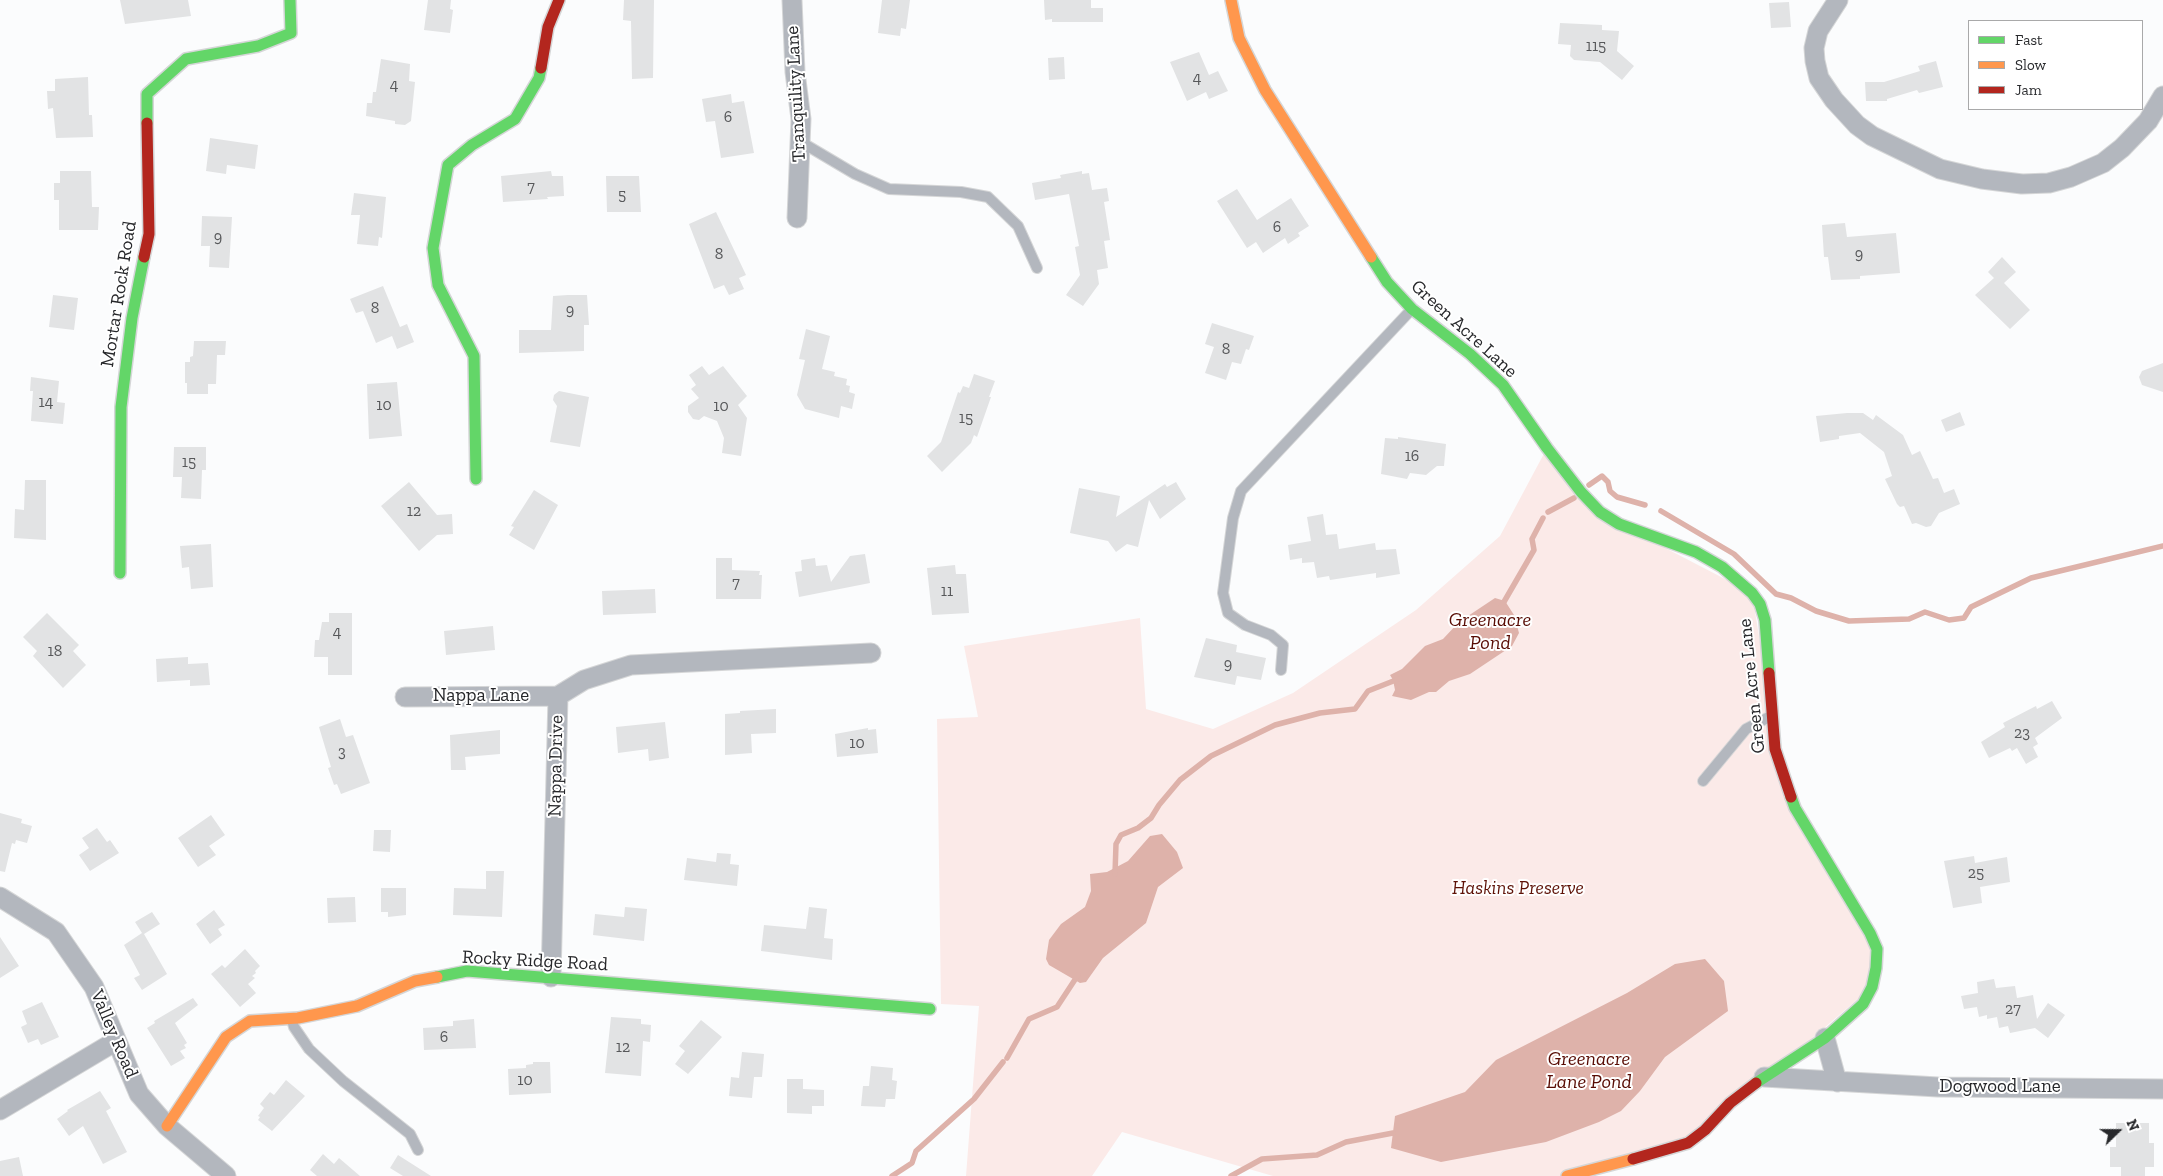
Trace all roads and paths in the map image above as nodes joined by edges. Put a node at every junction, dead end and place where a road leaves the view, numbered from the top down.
1 (290, 0) edge
2 (559, 0) edge
3 (792, 0) edge
4 (1231, 0) edge
5 (1838, 0) edge
6 (2163, 96) edge
7 (801, 142) junction
8 (797, 218) dead end
9 (1037, 268) dead end
10 (1412, 309) junction
11 (476, 479) dead end
12 (120, 573) dead end
13 (871, 653) dead end
14 (1281, 670) dead end
15 (558, 696) junction
16 (405, 697) dead end
17 (1772, 716) junction
18 (1702, 781) dead end
19 (0, 897) edge
20 (551, 977) junction
21 (930, 1009) dead end
22 (292, 1018) junction
23 (1825, 1038) junction
24 (116, 1041) junction
25 (1764, 1077) junction
26 (1837, 1082) junction
27 (2163, 1089) edge
28 (0, 1110) edge
29 (167, 1126) junction
30 (418, 1150) dead end
31 (226, 1176) edge
32 (1567, 1176) edge

1 - 12 street, Mortar Rock Road
2 - 11 street
3 - 7 street, Tranquility Lane
4 - 10 street, Green Acre Lane
5 - 6 street
7 - 8 street, Tranquility Lane
7 - 9 lane
10 - 14 lane
10 - 17 street, Green Acre Lane
13 - 15 street, Nappa Drive
15 - 16 street, Nappa Lane
15 - 20 street, Nappa Drive
17 - 18 lane
17 - 23 street, Green Acre Lane
19 - 24 street, Valley Road
20 - 21 street, Rocky Ridge Road
20 - 22 street, Rocky Ridge Road
22 - 29 street, Rocky Ridge Road
22 - 30 lane
23 - 25 street, Green Acre Lane
23 - 26 street
24 - 28 street
24 - 29 street, Valley Road
25 - 26 street, Dogwood Lane
25 - 32 street, Green Acre Lane
26 - 27 street, Dogwood Lane
29 - 31 street, Valley Road

